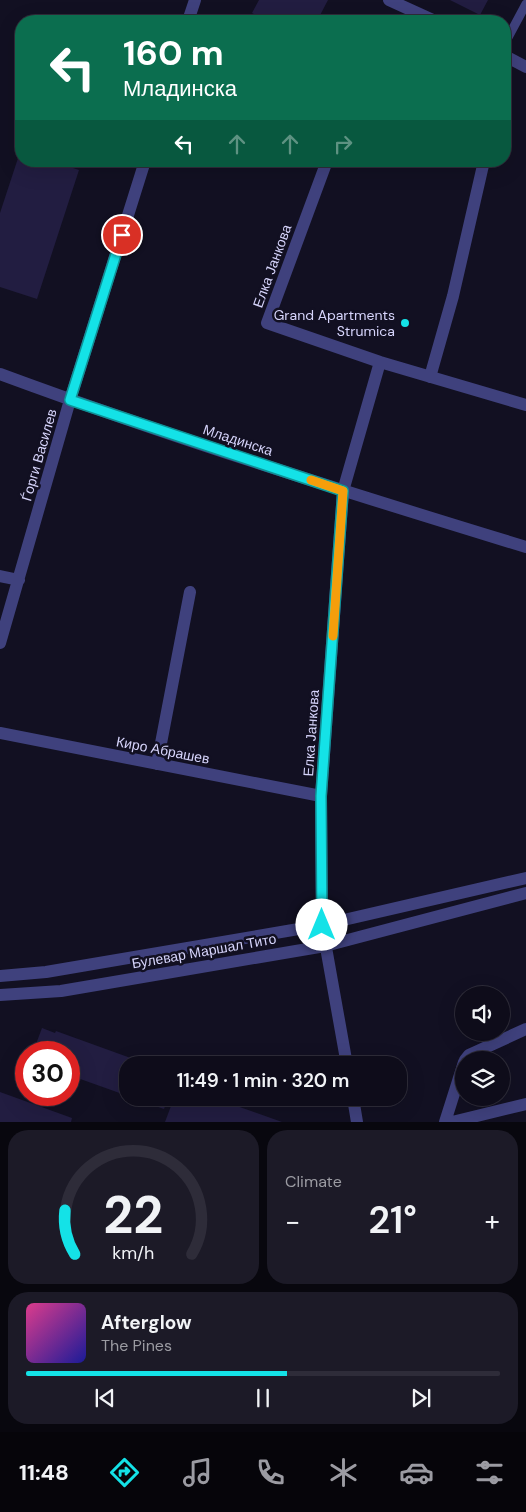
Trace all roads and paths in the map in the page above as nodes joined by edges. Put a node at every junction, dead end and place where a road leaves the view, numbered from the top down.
1 (195, 0) edge
2 (389, 0) edge
3 (526, 4) edge
4 (190, 15) edge
5 (422, 15) edge
6 (511, 32) edge
7 (511, 59) edge
8 (526, 67) edge
9 (143, 167) edge
10 (325, 167) edge
11 (483, 167) edge
12 (380, 362) junction
13 (0, 374) edge
14 (430, 377) junction
15 (70, 400) junction
16 (526, 405) edge
17 (343, 491) junction
18 (526, 547) edge
19 (0, 576) edge
20 (19, 580) junction
21 (190, 592) dead end
22 (0, 643) edge
23 (0, 733) edge
24 (157, 764) junction
25 (321, 796) junction
26 (526, 878) edge
27 (526, 893) edge
28 (322, 925) junction
29 (325, 946) junction
30 (0, 976) edge
31 (0, 995) edge
32 (526, 1028) edge
33 (478, 1051) edge
34 (345, 1056) edge
35 (455, 1092) edge
36 (526, 1104) edge
37 (355, 1106) edge
38 (358, 1122) edge
39 (445, 1122) edge
40 (452, 1122) edge

1 - 4 street
2 - 5 street
3 - 6 lane
7 - 8 street
9 - 15 street, Ѓорги Василев
10 - 12 street, Елка Јанкова
11 - 14 street
12 - 14 street, Елка Јанкова
12 - 17 street, Елка Јанкова
13 - 15 street, Младинска
14 - 16 street, Елка Јанкова
15 - 17 street, Младинска
15 - 20 street, Ѓорги Василев
17 - 18 street, Младинска
17 - 25 street, Елка Јанкова
19 - 20 street
20 - 22 street, Ѓорги Василев
21 - 24 street
23 - 24 street, Киро Абрашев
24 - 25 street, Киро Абрашев
25 - 28 street, Елка Јанкова
26 - 28 street, Булевар Маршал Тито
27 - 29 street, Булевар Маршал Тито
28 - 29 street, Елка Јанкова
28 - 30 street, Булевар Маршал Тито
29 - 31 street, Булевар Маршал Тито
29 - 34 street, Елка Јанкова
32 - 33 street
35 - 39 street
36 - 40 street
37 - 38 street

